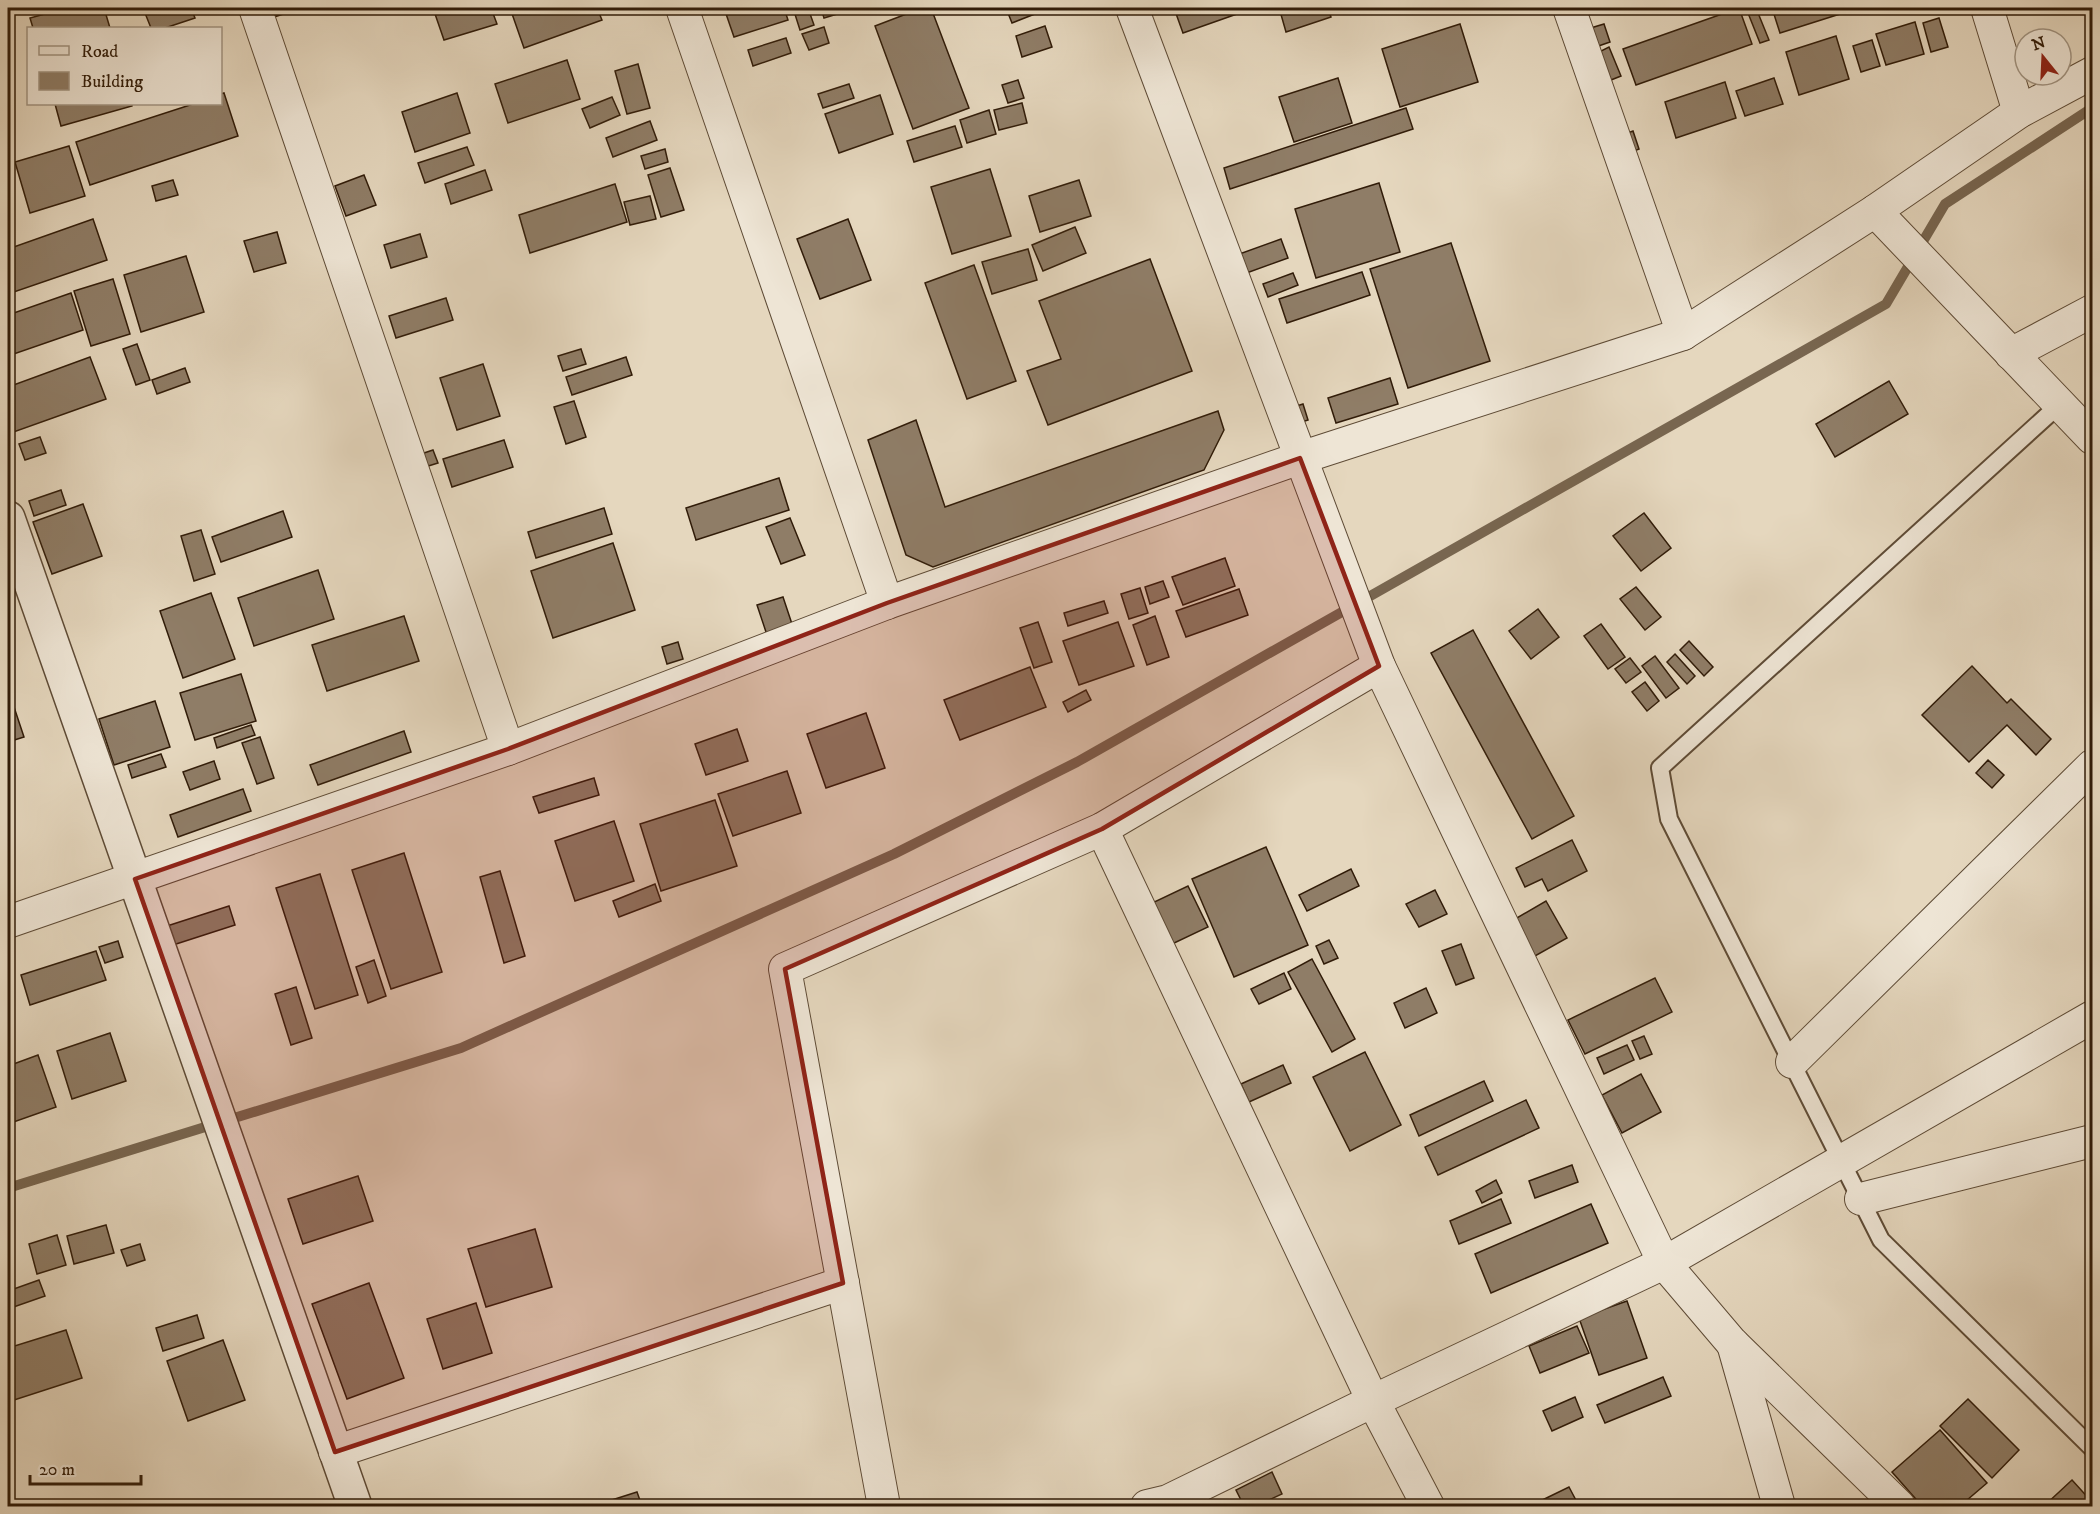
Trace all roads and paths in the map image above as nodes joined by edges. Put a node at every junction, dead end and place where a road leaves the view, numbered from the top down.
1 (255, 8) edge
2 (682, 8) edge
3 (1132, 8) edge
4 (1569, 8) edge
5 (1987, 8) edge
6 (2092, 73) edge
7 (2019, 112) junction
8 (1875, 211) junction
9 (2092, 311) edge
10 (1683, 334) junction
11 (2011, 354) junction
12 (2060, 404) junction
13 (2092, 438) edge
14 (1300, 458) junction
15 (8, 518) edge
16 (887, 603) junction
17 (1380, 666) junction
18 (508, 749) junction
19 (2092, 766) edge
20 (1102, 829) junction
21 (135, 879) junction
22 (8, 922) edge
23 (2092, 1017) edge
24 (1792, 1062) junction
25 (2092, 1141) edge
26 (1841, 1161) junction
27 (1861, 1199) junction
28 (1664, 1263) junction
29 (843, 1283) junction
30 (1732, 1343) junction
31 (1373, 1401) junction
32 (2092, 1448) edge
33 (335, 1452) junction
34 (1162, 1505) edge
35 (355, 1506) edge
36 (884, 1506) edge
37 (1428, 1506) edge
38 (1779, 1506) edge
39 (1899, 1506) edge

1 - 18 street
2 - 16 street
3 - 14 street
4 - 10 street
5 - 7 street
6 - 7 street
7 - 8 street
8 - 10 street
8 - 11 street
9 - 11 street
10 - 14 street
11 - 12 street
12 - 13 street
12 - 24 lane
14 - 16 street
14 - 17 street
15 - 21 street
16 - 18 street
17 - 20 street
17 - 28 street
18 - 21 street
19 - 24 street
20 - 29 street
20 - 31 street
21 - 22 street
21 - 33 street
23 - 26 street
24 - 26 lane
25 - 27 street
26 - 27 lane
26 - 28 street
27 - 32 lane
28 - 30 street
28 - 31 street
29 - 33 street
29 - 36 street
30 - 38 street
30 - 39 street
31 - 34 street
31 - 37 street
33 - 35 street

